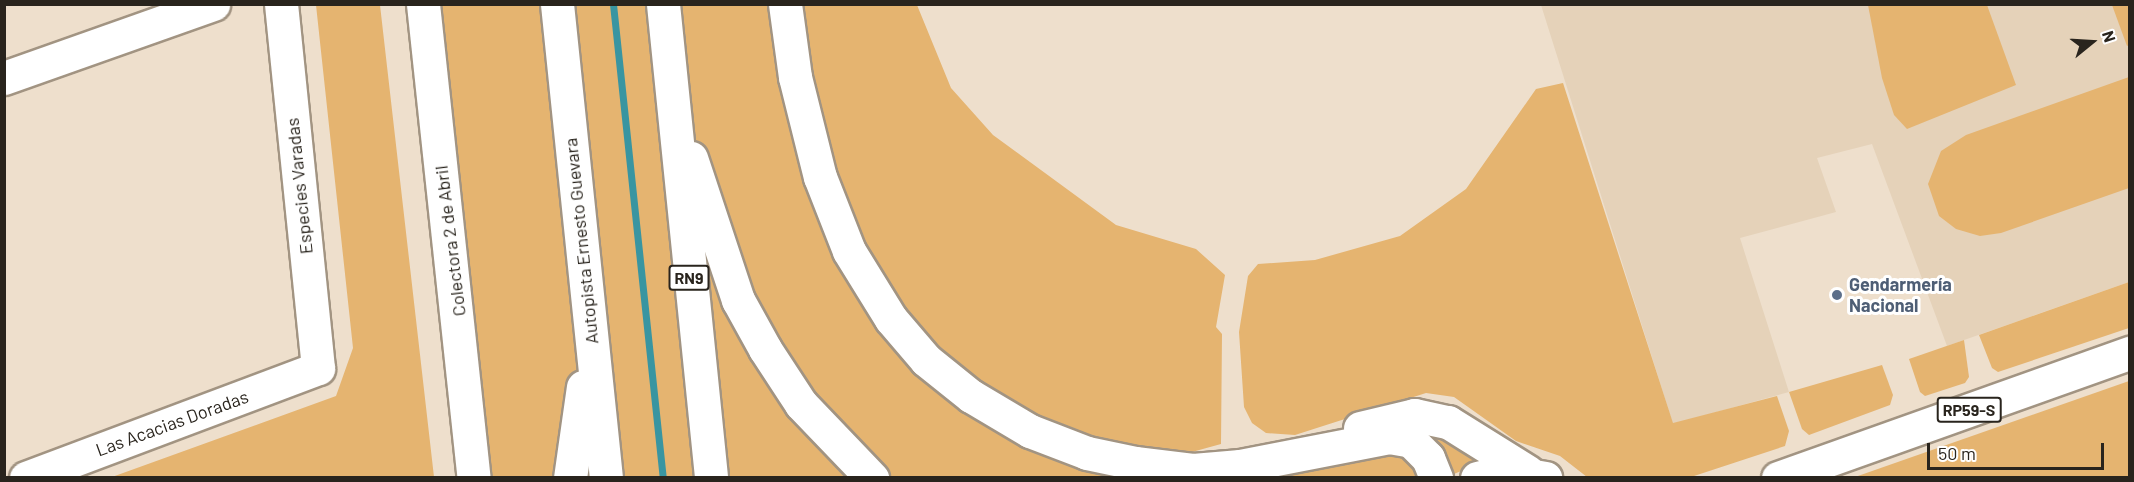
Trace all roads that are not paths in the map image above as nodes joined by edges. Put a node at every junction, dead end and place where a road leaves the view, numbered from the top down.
1 (213, 4) edge
2 (280, 4) edge
3 (423, 4) edge
4 (557, 4) edge
5 (663, 4) edge
6 (784, 4) edge
7 (4, 78) edge
8 (668, 78) junction
9 (587, 301) junction
10 (2130, 353) edge
11 (318, 368) joint
12 (1324, 447) junction
13 (1536, 475) edge
14 (26, 477) edge
15 (474, 477) edge
16 (570, 477) edge
17 (606, 477) edge
18 (711, 477) edge
19 (872, 477) edge
20 (1436, 477) edge
21 (1477, 477) edge
22 (1778, 477) edge

1 - 7 main road
2 - 11 main road, Especies Varadas
3 - 15 main road, Colectora 2 de Abril
4 - 9 main road, Autopista Ernesto Guevara
5 - 8 main road, RN9
6 - 12 main road
8 - 18 main road, RN9
8 - 19 main road
9 - 16 main road
9 - 17 main road, Autopista Ernesto Guevara
10 - 22 main road, RP59-S
11 - 14 main road, Las Acacias Doradas
12 - 13 main road
12 - 20 main road
13 - 21 main road

